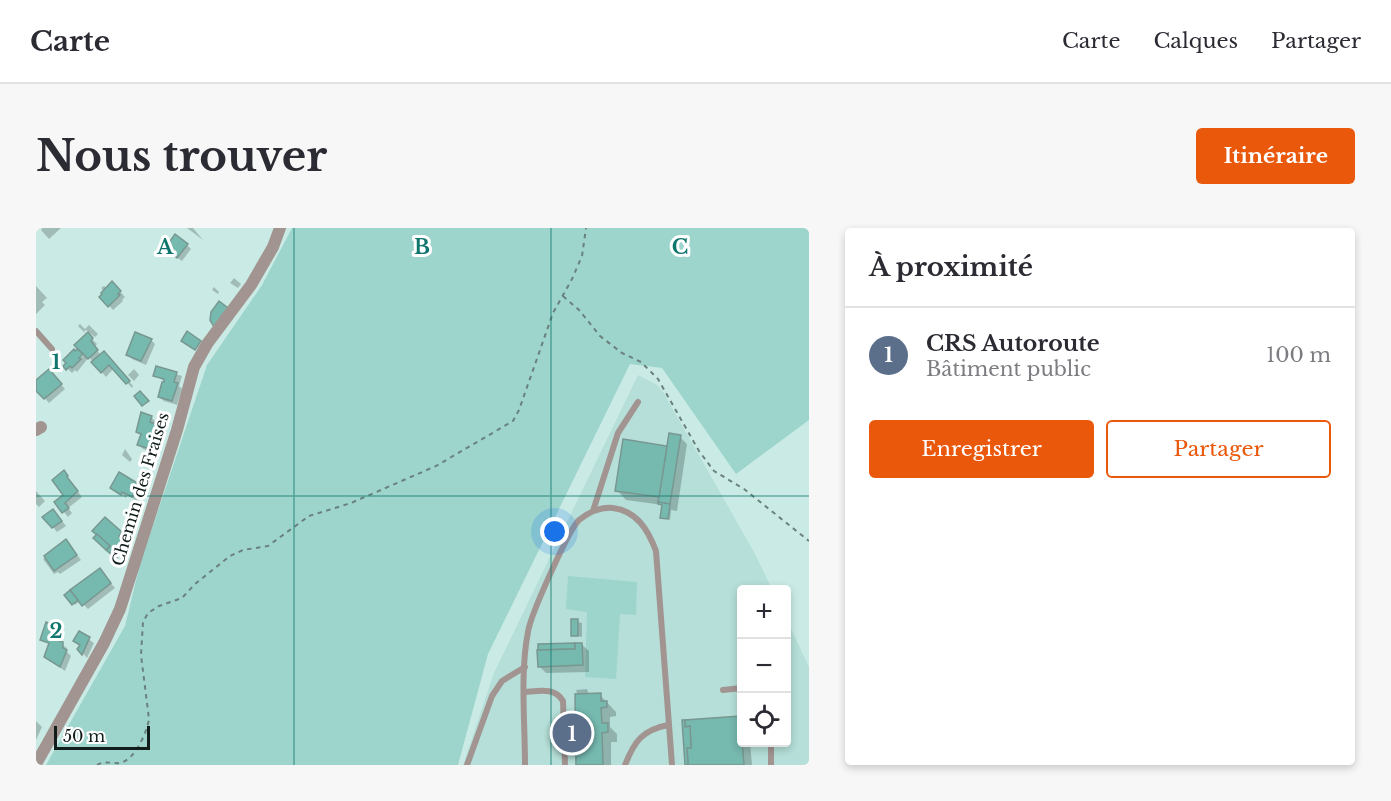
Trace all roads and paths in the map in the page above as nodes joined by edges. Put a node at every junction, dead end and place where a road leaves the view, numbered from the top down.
1 (280, 228) edge
2 (586, 228) edge
3 (563, 296) junction
4 (36, 331) edge
5 (52, 349) dead end
6 (638, 402) dead end
7 (593, 511) junction
8 (809, 541) edge
9 (525, 667) junction
10 (737, 688) edge
11 (723, 690) dead end
12 (525, 692) junction
13 (668, 725) junction
14 (771, 747) edge
15 (36, 764) edge
16 (97, 765) edge
17 (467, 765) edge
18 (525, 765) edge
19 (566, 765) edge
20 (625, 765) edge
21 (672, 765) edge
22 (771, 765) edge

1 - 15 street, Chemin des Fraises
2 - 3 path
3 - 8 path
3 - 16 path
4 - 5 lane
6 - 7 lane
7 - 9 lane
7 - 13 lane
9 - 12 lane
9 - 17 lane
10 - 11 lane
12 - 18 lane
12 - 19 lane
13 - 20 lane
13 - 21 lane
14 - 22 lane

